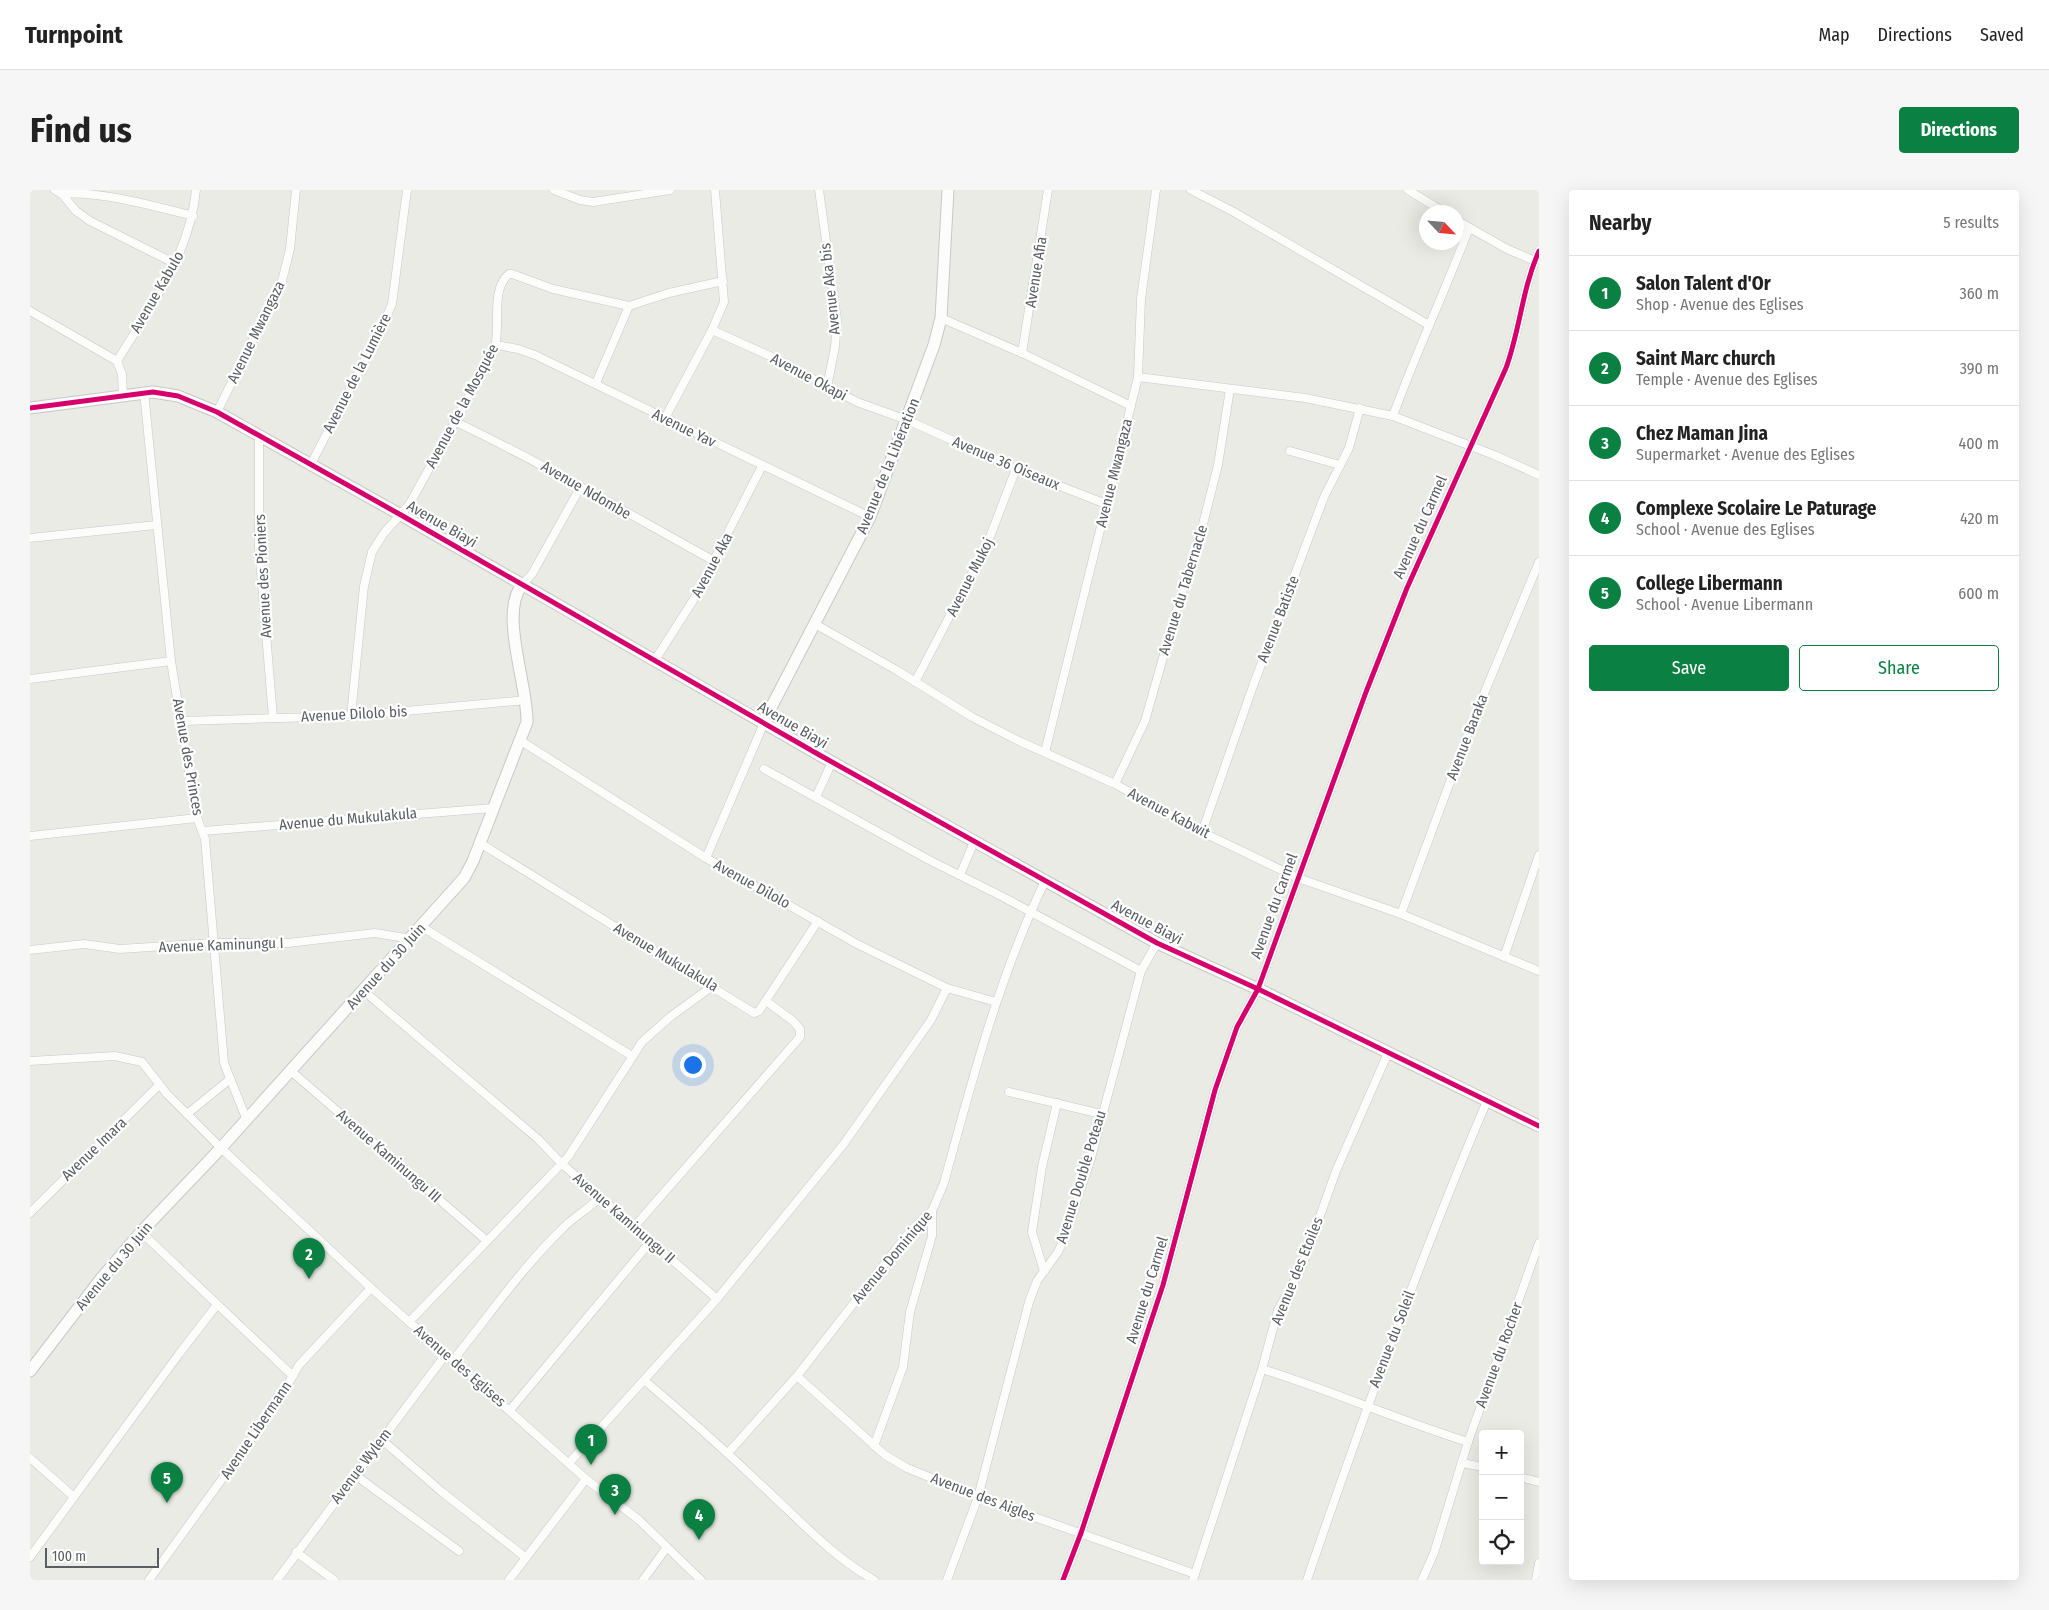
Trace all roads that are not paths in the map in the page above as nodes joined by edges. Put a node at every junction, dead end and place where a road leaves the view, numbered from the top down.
1 (196, 190) edge
2 (296, 190) edge
3 (407, 190) edge
4 (554, 190) edge
5 (670, 190) edge
6 (715, 190) edge
7 (819, 190) edge
8 (948, 190) edge
9 (1048, 190) edge
10 (1156, 190) edge
11 (1191, 190) edge
12 (1408, 190) edge
13 (59, 192) edge
14 (1433, 205) edge
15 (193, 216) junction
16 (1464, 225) edge
17 (1469, 228) junction
18 (1539, 252) edge
19 (1535, 261) junction
20 (176, 264) junction
21 (723, 281) junction
22 (630, 306) junction
23 (30, 311) edge
24 (941, 318) junction
25 (1429, 325) junction
26 (712, 330) junction
27 (496, 345) junction
28 (1022, 353) junction
29 (117, 362) junction
30 (1138, 377) junction
31 (596, 384) junction
32 (826, 387) junction
33 (1230, 389) junction
34 (144, 392) junction
35 (123, 395) junction
36 (1131, 406) junction
37 (30, 408) edge
38 (1360, 408) junction
39 (217, 412) junction
40 (1393, 416) junction
41 (666, 418) junction
42 (907, 420) junction
43 (456, 422) junction
44 (259, 435) junction
45 (1470, 446) junction
46 (1290, 451) dead end
47 (311, 464) junction
48 (1340, 465) junction
49 (762, 466) junction
50 (1016, 469) junction
51 (1539, 476) edge
52 (580, 488) junction
53 (1106, 504) junction
54 (401, 515) junction
55 (870, 517) junction
56 (156, 526) junction
57 (30, 538) edge
58 (714, 561) junction
59 (1539, 562) edge
60 (522, 585) junction
61 (814, 624) junction
62 (656, 660) junction
63 (171, 661) junction
64 (30, 679) edge
65 (915, 682) junction
66 (526, 700) junction
67 (351, 716) junction
68 (273, 718) junction
69 (182, 721) junction
70 (763, 723) junction
71 (521, 741) junction
72 (1045, 752) junction
73 (832, 762) junction
74 (764, 769) dead end
75 (1115, 784) junction
76 (816, 797) junction
77 (492, 808) junction
78 (197, 818) junction
79 (203, 831) junction
80 (1202, 832) junction
81 (30, 836) edge
82 (974, 842) junction
83 (480, 843) junction
84 (1539, 855) edge
85 (706, 858) junction
86 (960, 875) junction
87 (1298, 878) junction
88 (1045, 881) junction
89 (1031, 912) junction
90 (1401, 914) junction
91 (818, 921) junction
92 (422, 927) junction
93 (412, 939) junction
94 (212, 943) junction
95 (1157, 944) junction
96 (30, 950) edge
97 (1504, 956) junction
98 (1141, 971) junction
99 (1539, 971) edge
100 (714, 986) junction
101 (947, 988) junction
102 (1258, 989) junction
103 (364, 991) junction
104 (766, 1000) junction
105 (996, 1002) junction
106 (1388, 1053) junction
107 (632, 1056) junction
108 (30, 1060) edge
109 (291, 1071) junction
110 (229, 1080) junction
111 (159, 1085) junction
112 (1009, 1092) dead end
113 (1487, 1101) junction
114 (1057, 1103) junction
115 (187, 1114) junction
116 (1101, 1114) junction
117 (246, 1118) junction
118 (1539, 1126) edge
119 (221, 1148) junction
120 (562, 1164) junction
121 (600, 1197) junction
122 (932, 1211) junction
123 (30, 1213) edge
124 (634, 1227) junction
125 (142, 1232) junction
126 (488, 1241) junction
127 (651, 1241) junction
128 (1539, 1243) edge
129 (1044, 1271) junction
130 (371, 1288) junction
131 (717, 1299) junction
132 (216, 1306) junction
133 (409, 1322) junction
134 (446, 1354) junction
135 (453, 1360) junction
136 (1262, 1369) junction
137 (30, 1371) edge
138 (292, 1376) junction
139 (796, 1376) junction
140 (644, 1380) junction
141 (1367, 1407) junction
142 (510, 1410) junction
143 (380, 1439) junction
144 (1468, 1442) junction
145 (874, 1446) junction
146 (728, 1453) junction
147 (30, 1458) edge
148 (569, 1463) junction
149 (1462, 1463) junction
150 (1479, 1466) edge
151 (355, 1475) junction
152 (1524, 1478) edge
153 (586, 1479) junction
154 (1539, 1482) edge
155 (74, 1497) junction
156 (978, 1497) junction
157 (1081, 1533) junction
158 (667, 1547) junction
159 (459, 1551) dead end
160 (296, 1552) junction
161 (30, 1557) edge
162 (525, 1557) junction
163 (1539, 1563) edge
164 (1194, 1577) edge
165 (149, 1580) edge
166 (276, 1580) edge
167 (334, 1580) edge
168 (509, 1580) edge
169 (643, 1580) edge
170 (701, 1580) edge
171 (874, 1580) edge
172 (948, 1580) edge
173 (1062, 1580) edge
174 (1307, 1580) edge
175 (1422, 1580) edge
176 (1536, 1580) edge

1 - 15 street, Avenue Kabulo
2 - 39 street, Avenue Mwangaza
3 - 47 street, Avenue de la Lumière
4 - 5 street
6 - 21 street
7 - 32 street, Avenue Aka bis
8 - 24 street, Avenue de la Libération
9 - 28 street, Avenue Afia
10 - 30 street, Avenue Mwangaza
11 - 25 street
12 - 14 street
13 - 15 street
13 - 20 street
15 - 20 street, Avenue Kabulo
16 - 17 street
17 - 19 street
17 - 25 street
18 - 19 street, Avenue du Carmel
19 - 45 street, Avenue du Carmel
20 - 29 street, Avenue Kabulo
21 - 22 street
21 - 26 street
22 - 27 street, Avenue de la Mosquée
22 - 31 street
23 - 29 street
24 - 28 street
24 - 42 street, Avenue de la Libération
25 - 40 street
26 - 32 street, Avenue Okapi
26 - 41 street
27 - 31 street, Avenue Yav
27 - 43 street, Avenue de la Mosquée
28 - 36 street
29 - 35 street
30 - 33 street
30 - 36 street, Avenue Mwangaza
31 - 41 street, Avenue Yav
32 - 42 street, Avenue Okapi
33 - 38 street
33 - 75 street, Avenue du Tabernacle
34 - 35 street, Avenue Biayi
34 - 39 street, Avenue Biayi
34 - 56 street, Avenue des Princes
35 - 37 street, Avenue Biayi
36 - 53 street, Avenue Mwangaza
38 - 40 street
38 - 48 street, Avenue Batiste
39 - 44 street, Avenue Biayi
40 - 45 street
41 - 49 street, Avenue Yav
42 - 50 street, Avenue 36 Oiseaux
42 - 55 street, Avenue de la Libération
43 - 52 street, Avenue Ndombe
43 - 54 street, Avenue de la Mosquée
44 - 47 street, Avenue Biayi
44 - 68 street, Avenue des Pioniers
45 - 51 street
45 - 87 street, Avenue du Carmel
46 - 48 street
47 - 54 street, Avenue Biayi
48 - 80 street, Avenue Batiste
49 - 55 street, Avenue Yav
49 - 58 street, Avenue Aka
50 - 53 street, Avenue 36 Oiseaux
50 - 65 street, Avenue Mukoj
52 - 58 street, Avenue Ndombe
52 - 60 street, Avenue du 30 Juin
53 - 72 street, Avenue Mwangaza
54 - 60 street, Avenue Biayi
54 - 67 street, Avenue de la Mosquée
55 - 61 street, Avenue de la Libération
56 - 57 street
56 - 63 street, Avenue des Princes
58 - 62 street, Avenue Aka
59 - 90 street, Avenue Baraka
60 - 62 street, Avenue Biayi
60 - 66 street, Avenue du 30 Juin
61 - 65 street, Avenue Kabwit
61 - 70 street, Avenue de la Libération
62 - 70 street, Avenue Biayi
63 - 64 street
63 - 69 street, Avenue des Princes
65 - 72 street, Avenue Kabwit
66 - 67 street, Avenue Dilolo bis
66 - 71 street, Avenue du 30 Juin
67 - 68 street, Avenue Dilolo bis
68 - 69 street, Avenue Dilolo bis
69 - 78 street, Avenue des Princes
70 - 73 street, Avenue Biayi
70 - 85 street
71 - 77 street, Avenue du 30 Juin
71 - 85 street, Avenue Dilolo
72 - 75 street, Avenue Kabwit
73 - 76 street
73 - 82 street, Avenue Biayi
74 - 76 street
75 - 80 street, Avenue Kabwit
76 - 86 street
77 - 79 street, Avenue du Mukulakula
77 - 83 street, Avenue du 30 Juin
78 - 79 street, Avenue des Princes
78 - 81 street
79 - 94 street, Avenue des Princes
80 - 87 street, Avenue Kabwit
82 - 86 street
82 - 88 street, Avenue Biayi
83 - 92 street, Avenue du 30 Juin
83 - 100 street, Avenue Mukulakula
84 - 97 street
85 - 91 street, Avenue Dilolo
86 - 89 street
87 - 90 street, Avenue Kabwit
87 - 102 street, Avenue du Carmel
88 - 89 street, Avenue Dominique
88 - 95 street, Avenue Biayi
89 - 98 street
89 - 105 street, Avenue Dominique
90 - 97 street, Avenue Kabwit
91 - 101 street, Avenue Dilolo
91 - 104 street, Avenue Mukulakula
92 - 93 street, Avenue du 30 Juin
92 - 107 street
93 - 94 street, Avenue Kaminungu I
93 - 103 street, Avenue du 30 Juin
94 - 96 street, Avenue Kaminungu I
94 - 110 street, Avenue des Princes
95 - 98 street, Avenue Double Poteau
95 - 102 street, Avenue Biayi
97 - 99 street, Avenue Kabwit
98 - 116 street, Avenue Double Poteau
100 - 104 street, Avenue Mukulakula
100 - 107 street
101 - 105 street, Avenue Dilolo
101 - 131 street
102 - 106 street, Avenue Biayi
102 - 157 street, Avenue du Carmel
103 - 109 street, Avenue du 30 Juin
103 - 120 street, Avenue Kaminungu II
104 - 124 street
105 - 122 street, Avenue Dominique
106 - 113 street, Avenue Biayi
106 - 136 street, Avenue des Etoiles
107 - 120 street
108 - 111 street, Avenue des Eglises
109 - 117 street, Avenue du 30 Juin
109 - 126 street, Avenue Kaminungu III
110 - 115 street
110 - 117 street, Avenue des Princes
111 - 115 street, Avenue des Eglises
111 - 123 street, Avenue Imara
112 - 114 street
113 - 118 street, Avenue Biayi
113 - 141 street, Avenue du Soleil
114 - 116 street
114 - 129 street
115 - 119 street, Avenue des Eglises
116 - 129 street, Avenue Double Poteau
117 - 119 street, Avenue du 30 Juin
119 - 125 street, Avenue du 30 Juin
119 - 130 street, Avenue des Eglises
120 - 121 street, Avenue Kaminungu II
120 - 126 street
121 - 124 street, Avenue Kaminungu II
121 - 135 street
122 - 139 street, Avenue Dominique
122 - 145 street
124 - 127 street, Avenue Kaminungu II
125 - 132 street
125 - 137 street, Avenue du 30 Juin
126 - 133 street
127 - 131 street, Avenue Kaminungu II
127 - 142 street
128 - 144 street, Avenue du Rocher
129 - 156 street, Avenue Double Poteau
130 - 133 street, Avenue des Eglises
130 - 138 street, Avenue Libermann
131 - 140 street
132 - 138 street
132 - 155 street
133 - 134 street, Avenue des Eglises
134 - 135 street, Avenue des Eglises
134 - 143 street, Avenue Wylem
135 - 142 street, Avenue des Eglises
136 - 141 street
136 - 164 street, Avenue des Etoiles
138 - 165 street, Avenue Libermann
139 - 145 street, Avenue des Aigles
139 - 146 street, Avenue Dominique
140 - 146 street
140 - 148 street
141 - 144 street
141 - 174 street, Avenue du Soleil
142 - 148 street, Avenue des Eglises
143 - 151 street, Avenue Wylem
143 - 162 street
144 - 149 street, Avenue du Rocher
145 - 156 street, Avenue des Aigles
146 - 171 street
147 - 155 street
148 - 153 street, Avenue des Eglises
149 - 150 street
149 - 175 street, Avenue du Rocher
151 - 159 street
151 - 160 street, Avenue Wylem
152 - 154 street
153 - 158 street, Avenue des Eglises
153 - 162 street
155 - 161 street
156 - 157 street, Avenue des Aigles
156 - 172 street, Avenue Double Poteau
157 - 164 street, Avenue des Aigles
157 - 173 street, Avenue du Carmel
158 - 169 street
158 - 170 street, Avenue des Eglises
160 - 166 street, Avenue Wylem
160 - 167 street
162 - 168 street
163 - 176 street

